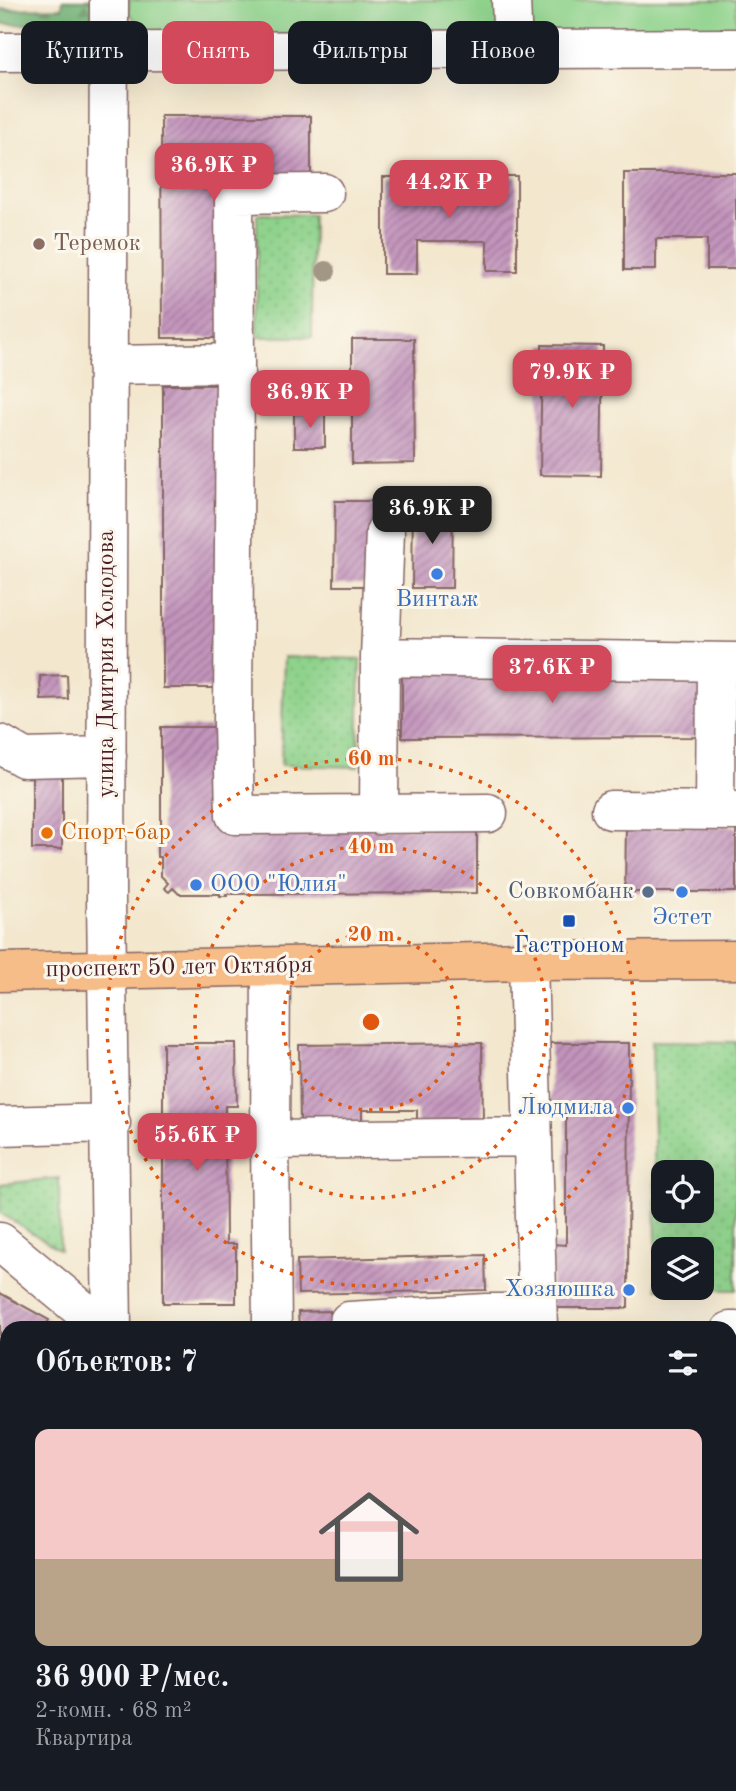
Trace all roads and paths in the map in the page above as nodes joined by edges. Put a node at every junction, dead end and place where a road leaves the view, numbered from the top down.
1 (109, 0) edge
2 (511, 0) edge
3 (109, 21) edge
4 (512, 21) edge
5 (736, 48) edge
6 (446, 49) edge
7 (559, 49) edge
8 (148, 51) edge
9 (0, 52) edge
10 (21, 52) edge
11 (108, 84) edge
12 (324, 193) dead end
13 (235, 363) junction
14 (107, 365) junction
15 (385, 532) dead end
16 (380, 657) junction
17 (726, 662) edge
18 (0, 744) edge
19 (107, 757) junction
20 (611, 810) dead end
21 (726, 811) edge
22 (488, 813) dead end
23 (379, 815) junction
24 (736, 960) edge
25 (528, 961) junction
26 (271, 967) junction
27 (108, 970) junction
28 (0, 972) edge
29 (111, 1123) junction
30 (0, 1126) edge
31 (533, 1137) junction
32 (270, 1140) junction
33 (0, 1242) edge
34 (96, 1321) edge
35 (112, 1321) edge
36 (272, 1321) edge
37 (349, 1321) edge
38 (537, 1321) edge

1 - 3 street, улица Дмитрия Холодова
2 - 4 street
5 - 7 street
6 - 8 street
9 - 10 street
11 - 14 street, улица Дмитрия Холодова
12 - 13 street
13 - 14 street
13 - 23 street
14 - 19 street, улица Дмитрия Холодова
15 - 16 street
16 - 17 street
16 - 23 street
17 - 21 street
18 - 19 street
19 - 27 street, улица Дмитрия Холодова
20 - 21 street
22 - 23 street
24 - 25 main road, проспект 50 лет Октября
25 - 26 main road, проспект 50 лет Октября
25 - 31 street
26 - 27 main road, проспект 50 лет Октября
26 - 32 street
27 - 28 main road, проспект 50 лет Октября
27 - 29 street, улица Дмитрия Холодова
29 - 30 street
29 - 35 street, улица Дмитрия Холодова
31 - 32 street
31 - 38 street
32 - 36 street
33 - 34 street
37 - 38 street

